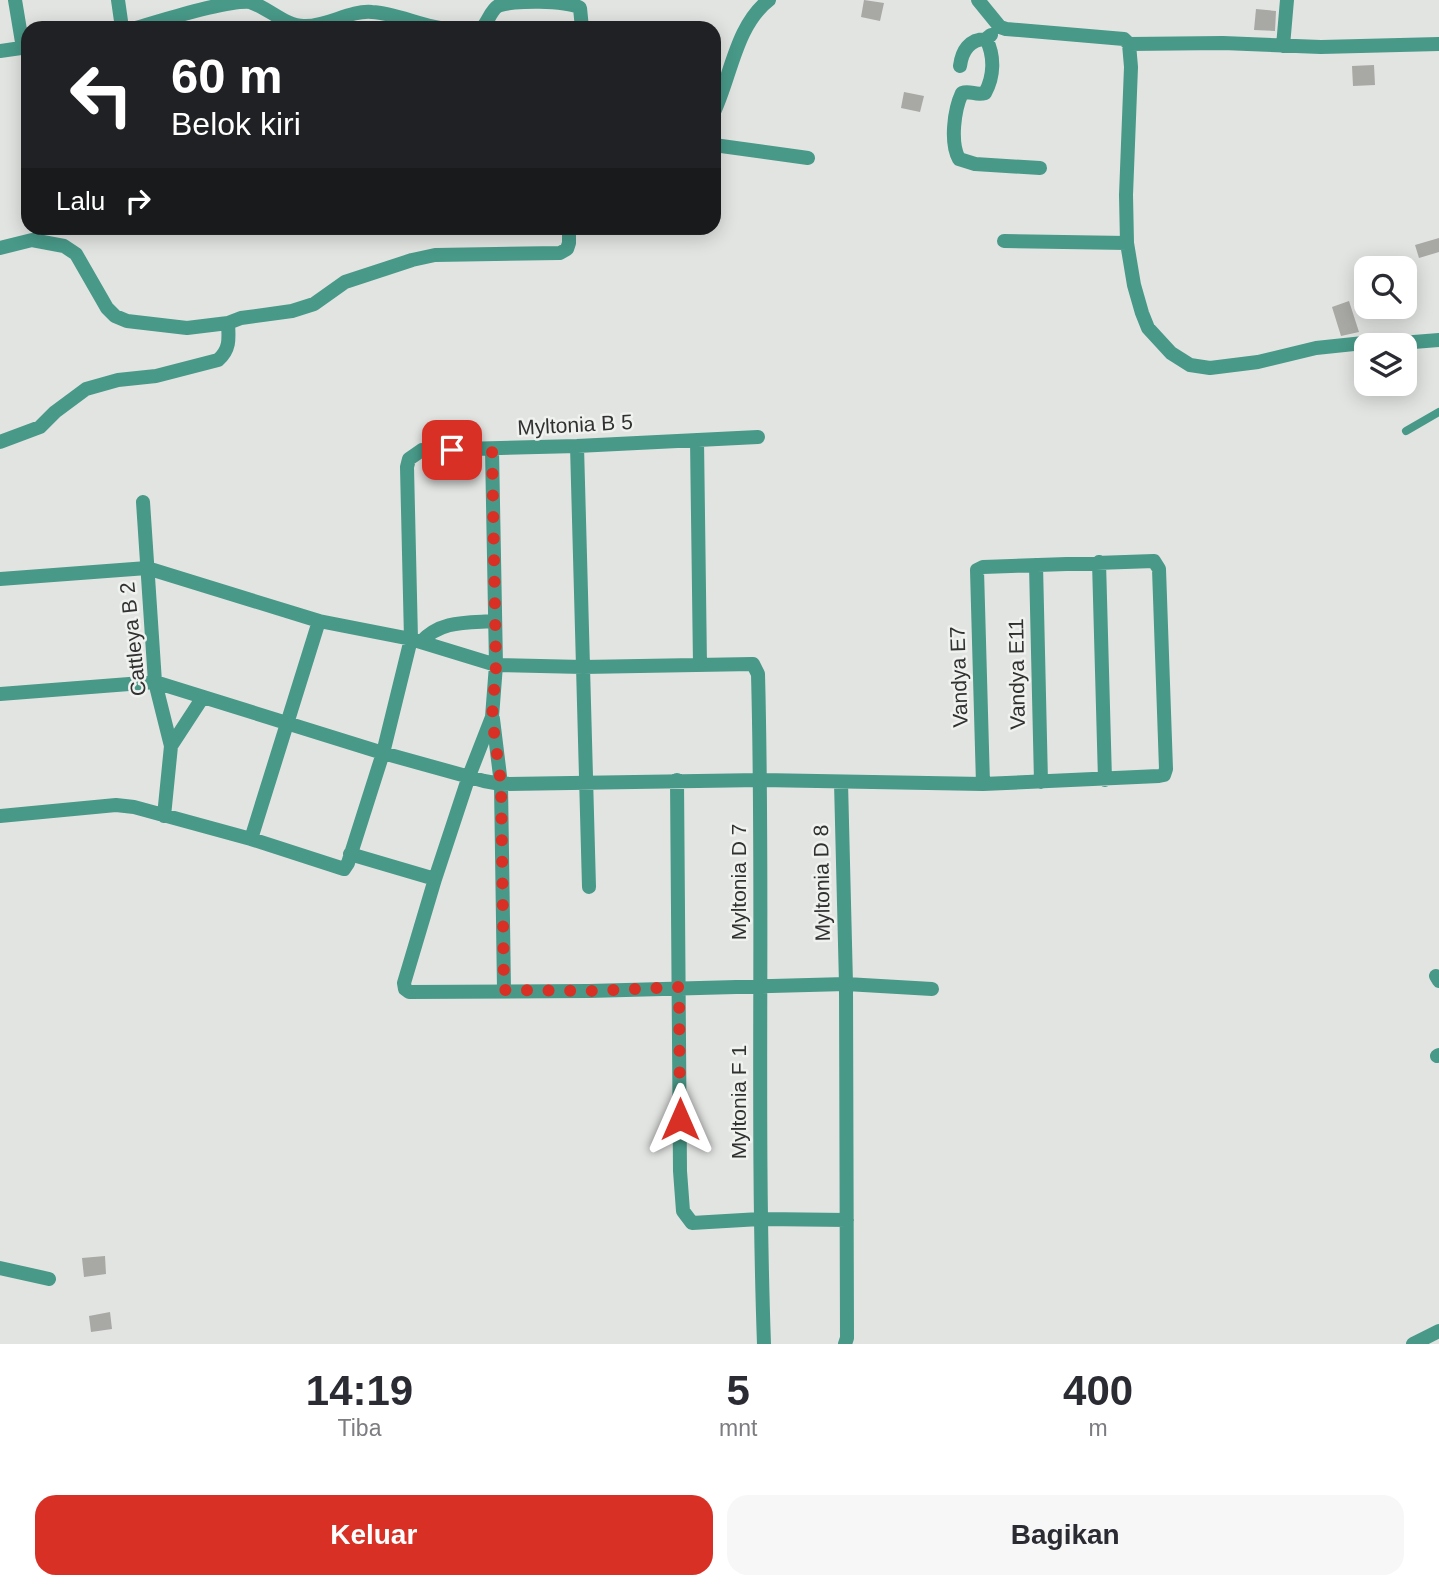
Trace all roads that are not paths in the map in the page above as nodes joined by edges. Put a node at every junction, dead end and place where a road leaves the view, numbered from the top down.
1 (15, 0) edge
2 (118, 0) edge
3 (769, 0) edge
4 (978, 0) edge
5 (1287, 0) edge
6 (121, 21) edge
7 (159, 21) edge
8 (285, 21) edge
9 (334, 21) edge
10 (405, 21) edge
11 (486, 21) edge
12 (581, 21) edge
13 (1000, 27) junction
14 (21, 28) edge
15 (986, 39) junction
16 (1129, 44) junction
17 (1439, 44) edge
18 (1283, 46) junction
19 (21, 48) edge
20 (0, 51) edge
21 (960, 66) dead end
22 (721, 93) edge
23 (721, 146) edge
24 (808, 158) dead end
25 (1040, 168) dead end
26 (569, 235) edge
27 (1004, 241) dead end
28 (1127, 243) junction
29 (0, 248) edge
30 (228, 323) junction
31 (1439, 340) edge
32 (1439, 412) edge
33 (1406, 431) dead end
34 (758, 437) dead end
35 (697, 440) junction
36 (0, 442) edge
37 (577, 446) junction
38 (492, 449) junction
39 (144, 502) dead end
40 (1100, 562) junction
41 (1036, 565) junction
42 (147, 568) junction
43 (0, 579) edge
44 (319, 621) junction
45 (495, 621) junction
46 (416, 641) junction
47 (700, 665) junction
48 (496, 666) junction
49 (583, 667) junction
50 (155, 682) junction
51 (0, 694) edge
52 (203, 697) junction
53 (492, 717) junction
54 (289, 723) junction
55 (171, 746) junction
56 (383, 753) junction
57 (469, 776) junction
58 (677, 780) junction
59 (761, 780) junction
60 (1105, 780) junction
61 (841, 782) junction
62 (1041, 782) junction
63 (501, 784) junction
64 (587, 784) junction
65 (983, 784) junction
66 (0, 816) edge
67 (164, 816) junction
68 (251, 839) junction
69 (350, 854) junction
70 (435, 879) junction
71 (589, 887) dead end
72 (760, 984) junction
73 (846, 984) junction
74 (679, 987) junction
75 (932, 989) dead end
76 (504, 990) junction
77 (760, 1219) junction
78 (847, 1220) junction
79 (0, 1268) edge
80 (49, 1279) dead end
81 (1439, 1331) edge
82 (764, 1344) edge
83 (845, 1344) edge
84 (1413, 1344) edge

1 - 14 street
2 - 6 street
3 - 22 street
4 - 13 street
5 - 18 street
7 - 8 street
9 - 10 street
11 - 12 street
13 - 15 street
13 - 16 street
15 - 21 street
15 - 25 street
16 - 18 street
16 - 28 street
17 - 18 street
19 - 20 street
23 - 24 street
26 - 30 street
27 - 28 street
28 - 31 street
29 - 30 street
30 - 36 street
32 - 33 lane
34 - 35 street, Myltonia B 5
35 - 37 street, Myltonia B 5
35 - 47 street
37 - 38 street, Myltonia B 5
37 - 49 street
38 - 45 street
38 - 46 street, Myltonia B 5
39 - 42 street, Cattleya B 2
40 - 41 street
40 - 60 street
40 - 60 street
41 - 62 street, Vandya E11
41 - 65 street, Vandya E7
42 - 43 street
42 - 44 street
42 - 50 street, Cattleya B 2
44 - 46 street
44 - 54 street
45 - 46 street
45 - 48 street
46 - 48 street
46 - 56 street
47 - 49 street
47 - 59 street, Myltonia D 7
48 - 49 street
48 - 53 street
49 - 64 street
50 - 51 street
50 - 52 street
50 - 55 street, Cattleya B 2
52 - 54 street
52 - 55 street, Cattleya B 2
53 - 57 street
53 - 63 street
54 - 56 street
54 - 68 street
55 - 67 street, Cattleya B 2
56 - 57 street
56 - 69 street
57 - 63 street
57 - 70 street
58 - 59 street
58 - 64 street
58 - 74 street
59 - 61 street
59 - 72 street, Myltonia D 7
60 - 62 street
61 - 65 street
61 - 73 street, Myltonia D 8
62 - 65 street
63 - 64 street
63 - 76 street
64 - 71 street
66 - 67 street
67 - 68 street
68 - 69 street
69 - 70 street
70 - 76 street
72 - 73 street
72 - 74 street
72 - 77 street, Myltonia F 1
73 - 75 street
73 - 78 street, Myltonia D 8
74 - 76 street
74 - 77 street
77 - 78 street
77 - 82 street, Myltonia F 1
78 - 83 street, Myltonia D 8
79 - 80 street
81 - 84 street

